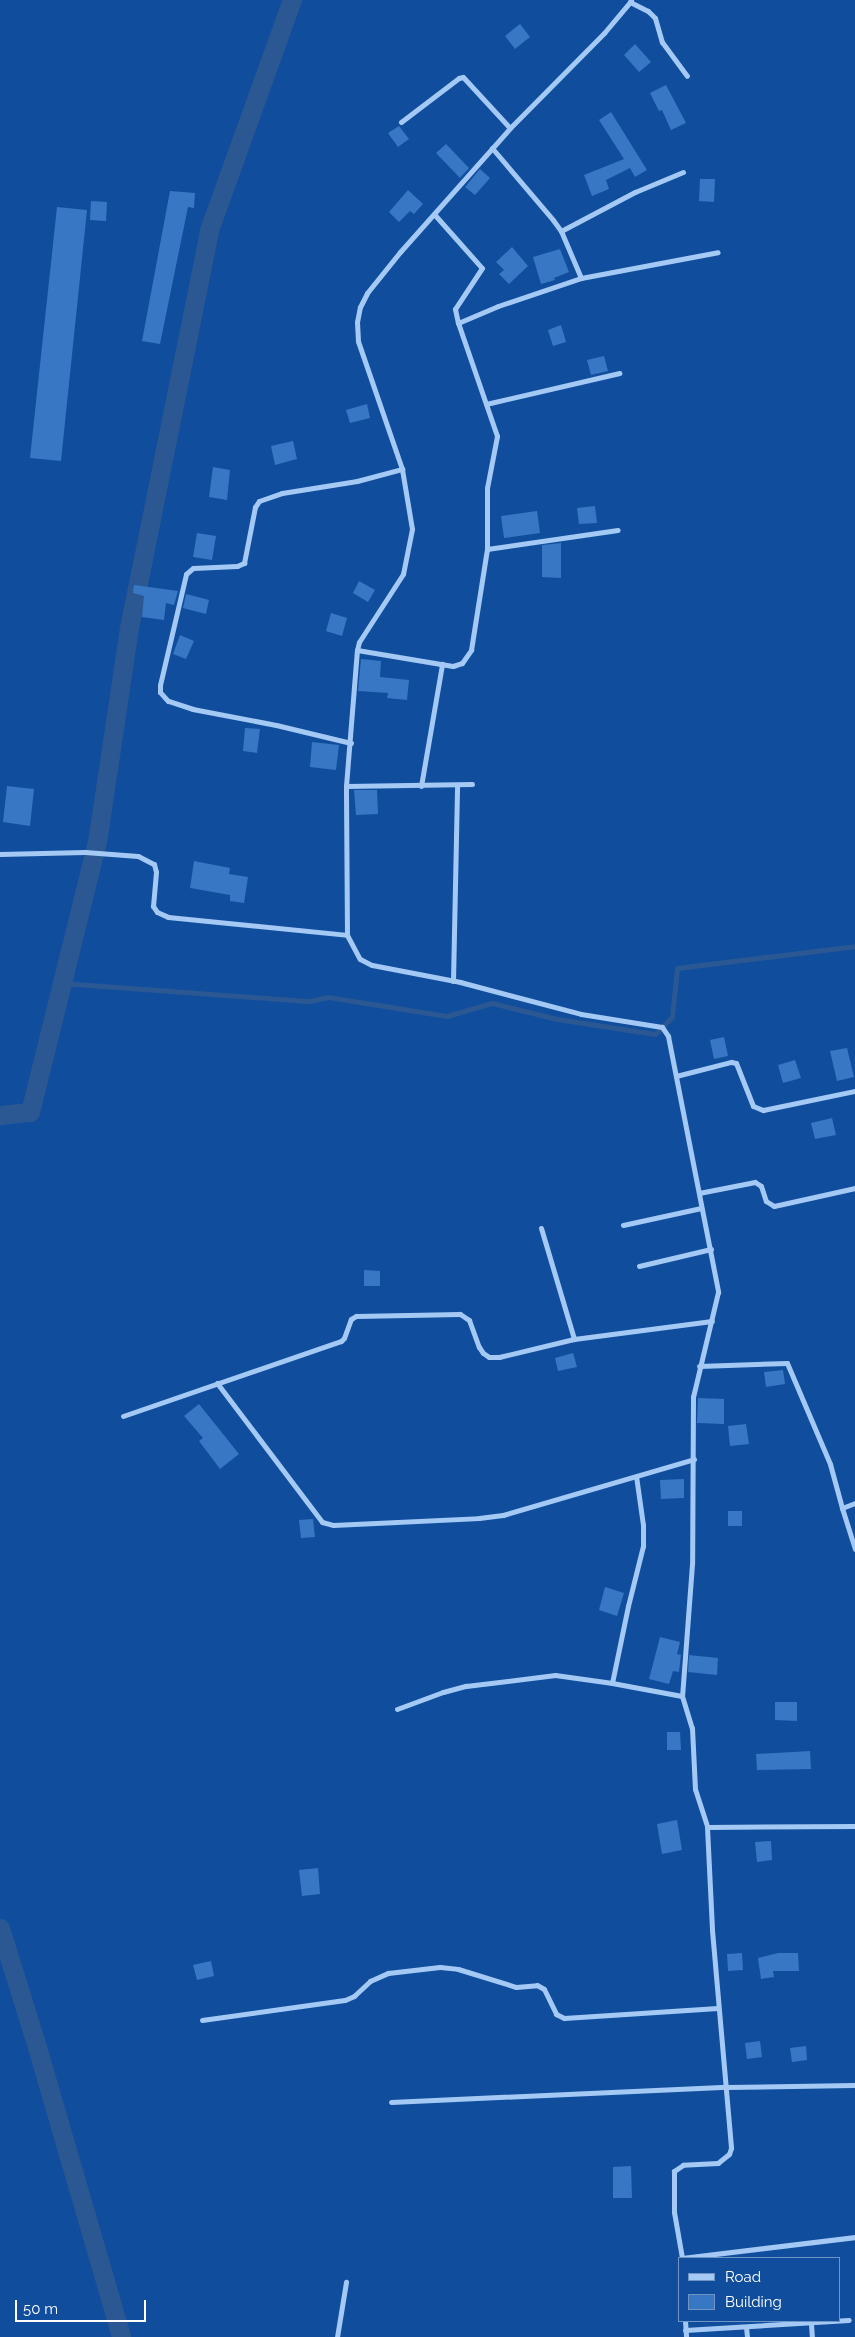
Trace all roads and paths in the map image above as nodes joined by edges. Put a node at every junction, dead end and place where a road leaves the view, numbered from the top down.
1 (630, 1) edge
2 (687, 76) dead end
3 (402, 122) dead end
4 (510, 128) junction
5 (492, 148) junction
6 (683, 172) dead end
7 (434, 214) junction
8 (561, 231) junction
9 (718, 252) dead end
10 (581, 278) junction
11 (458, 323) junction
12 (619, 373) dead end
13 (486, 404) junction
14 (402, 469) junction
15 (618, 530) dead end
16 (487, 549) junction
17 (357, 650) junction
18 (442, 664) junction
19 (351, 743) junction
20 (472, 784) dead end
21 (457, 785) junction
22 (346, 786) junction
23 (421, 786) junction
24 (0, 854) edge
25 (347, 935) junction
26 (453, 981) junction
27 (676, 1076) junction
28 (855, 1090) edge
29 (855, 1188) edge
30 (699, 1193) junction
31 (701, 1208) junction
32 (623, 1225) dead end
33 (541, 1228) dead end
34 (711, 1249) junction
35 (639, 1266) dead end
36 (712, 1321) junction
37 (574, 1339) junction
38 (699, 1366) junction
39 (217, 1383) junction
40 (123, 1416) dead end
41 (694, 1459) junction
42 (636, 1476) junction
43 (855, 1502) edge
44 (842, 1508) junction
45 (855, 1549) edge
46 (612, 1683) junction
47 (682, 1696) junction
48 (397, 1709) dead end
49 (855, 1826) edge
50 (706, 1827) junction
51 (718, 2008) junction
52 (202, 2020) dead end
53 (855, 2085) edge
54 (727, 2088) junction
55 (390, 2102) dead end
56 (855, 2237) edge
57 (682, 2257) edge
58 (690, 2257) edge
59 (346, 2282) dead end
60 (849, 2320) dead end
61 (840, 2321) edge
62 (685, 2322) edge
63 (830, 2322) edge
64 (811, 2324) junction
65 (746, 2327) junction
66 (685, 2330) junction
67 (336, 2337) edge
68 (686, 2337) edge
69 (747, 2337) edge
70 (812, 2337) edge

1 - 2 street
1 - 4 street
3 - 4 street
4 - 5 street
5 - 7 street
5 - 8 street
6 - 8 street
7 - 11 street
7 - 14 street
8 - 10 street
9 - 10 street
10 - 11 street
11 - 13 street
12 - 13 street
13 - 16 street
14 - 17 street
14 - 19 street
15 - 16 street
16 - 18 street
17 - 18 street
17 - 19 street
18 - 23 street
19 - 22 street
20 - 21 street
21 - 23 street
21 - 26 street
22 - 23 street
22 - 25 street
24 - 25 street
25 - 26 street
26 - 27 street
27 - 28 street
27 - 30 street
29 - 30 street
30 - 31 street
31 - 32 street
31 - 34 street
33 - 37 street
34 - 35 street
34 - 36 street
36 - 37 street
36 - 38 street
37 - 39 street
38 - 41 street
38 - 44 street
39 - 40 street
39 - 42 street
41 - 42 street
41 - 47 street
42 - 46 street
43 - 44 street
44 - 45 street
46 - 47 street
46 - 48 street
47 - 50 street
49 - 50 street
50 - 51 street
51 - 52 street
51 - 54 street
53 - 54 street
54 - 55 street
54 - 57 street
56 - 58 street
59 - 67 street
60 - 61 street
62 - 66 street
63 - 64 street
64 - 65 street
64 - 70 street
65 - 66 street
65 - 69 street
66 - 68 street

